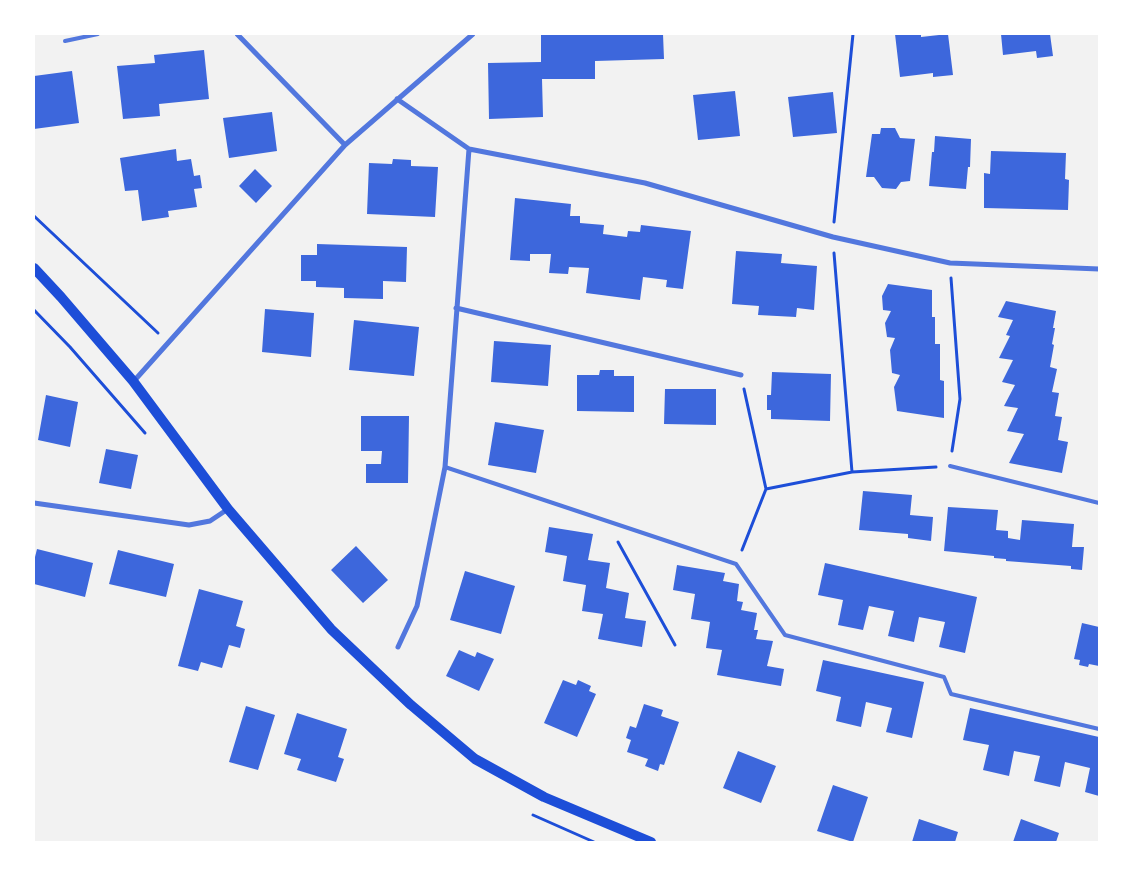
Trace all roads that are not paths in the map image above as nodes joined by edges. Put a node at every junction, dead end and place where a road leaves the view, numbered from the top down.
1 (98, 34) edge
2 (237, 34) edge
3 (473, 34) edge
4 (65, 41) dead end
5 (397, 99) junction
6 (345, 145) junction
7 (469, 149) junction
8 (34, 268) edge
9 (1099, 269) edge
10 (456, 308) junction
11 (741, 375) road end
12 (133, 381) junction
13 (950, 466) road end
14 (445, 467) junction
15 (34, 503) edge
16 (1099, 504) edge
17 (228, 509) junction
18 (398, 647) dead end
19 (1099, 729) edge
20 (651, 842) edge

1 - 4 lane
2 - 6 street
3 - 5 street
5 - 6 street
5 - 7 street
6 - 12 street
7 - 9 street
7 - 10 street
8 - 12 main road
10 - 11 street
10 - 14 street
12 - 17 main road
13 - 16 lane
14 - 18 street
14 - 19 lane
15 - 17 street
17 - 20 main road

